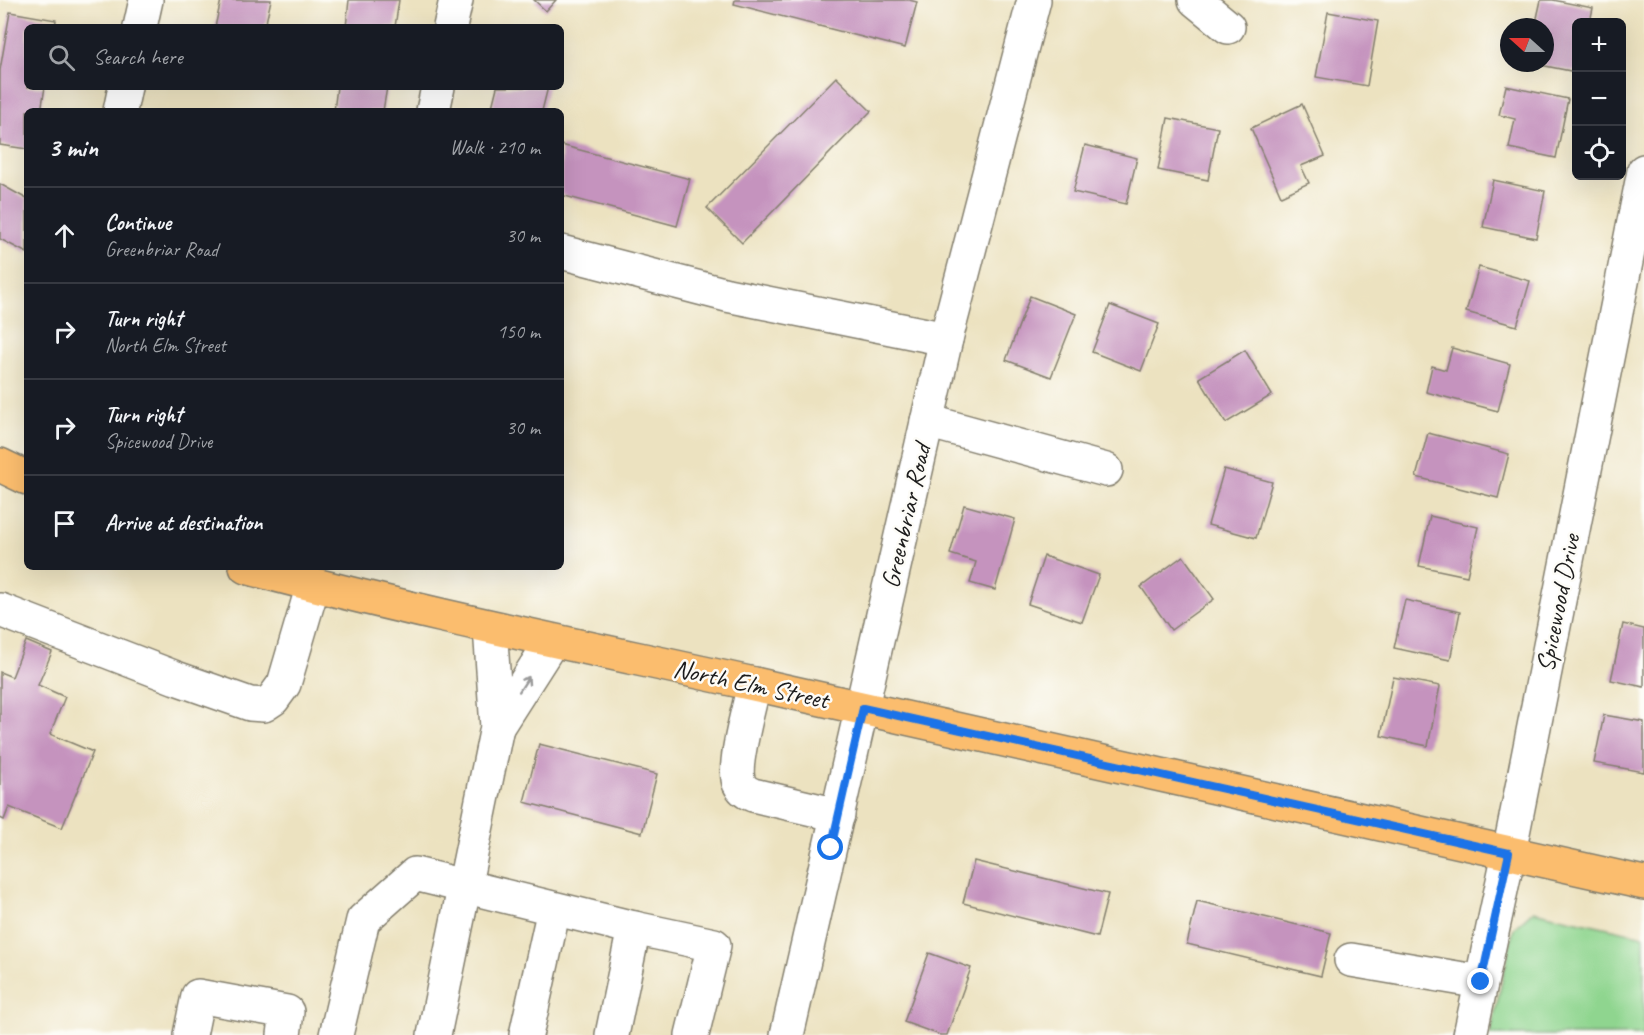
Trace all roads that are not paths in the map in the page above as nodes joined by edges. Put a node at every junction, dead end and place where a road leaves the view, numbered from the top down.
1 (146, 0) edge
2 (456, 0) edge
3 (1034, 0) edge
4 (1195, 0) edge
5 (141, 24) edge
6 (451, 24) edge
7 (1228, 27) dead end
8 (124, 90) edge
9 (437, 90) edge
10 (121, 108) edge
11 (434, 108) edge
12 (1642, 188) edge
13 (564, 253) edge
14 (946, 339) junction
15 (927, 422) junction
16 (0, 465) edge
17 (1106, 470) dead end
18 (24, 477) edge
19 (257, 570) edge
20 (313, 585) junction
21 (0, 610) edge
22 (490, 627) junction
23 (552, 641) junction
24 (754, 684) junction
25 (863, 708) junction
26 (496, 727) junction
27 (838, 815) junction
28 (1509, 853) junction
29 (1644, 883) edge
30 (465, 886) junction
31 (554, 909) junction
32 (634, 928) junction
33 (1351, 960) dead end
34 (1481, 982) junction
35 (190, 1035) edge
36 (284, 1035) edge
37 (336, 1035) edge
38 (434, 1035) edge
39 (526, 1035) edge
40 (612, 1035) edge
41 (692, 1035) edge
42 (787, 1035) edge
43 (1470, 1035) edge

1 - 5 street
2 - 6 street
3 - 14 street, Greenbriar Road
4 - 7 street
8 - 10 street
9 - 11 street
12 - 28 street, Spicewood Drive
13 - 14 street
14 - 15 street, Greenbriar Road
15 - 17 street
15 - 25 street, Greenbriar Road
16 - 18 main road
19 - 20 main road, North Elm Street
20 - 21 street
20 - 22 main road, North Elm Street
22 - 23 main road, North Elm Street
22 - 26 street
23 - 24 main road, North Elm Street
26 -> 23 street
24 - 25 main road, North Elm Street
24 - 27 street
25 - 27 street, Greenbriar Road
25 - 28 main road, North Elm Street
26 - 30 street
27 - 42 street, Greenbriar Road
28 - 29 main road, North Elm Street
28 - 34 street, Spicewood Drive
30 - 31 street
30 - 37 street
30 - 38 street
31 - 32 street
31 - 39 street
32 - 40 street
32 - 41 street
33 - 34 street
34 - 43 street, Spicewood Drive
35 - 36 street

